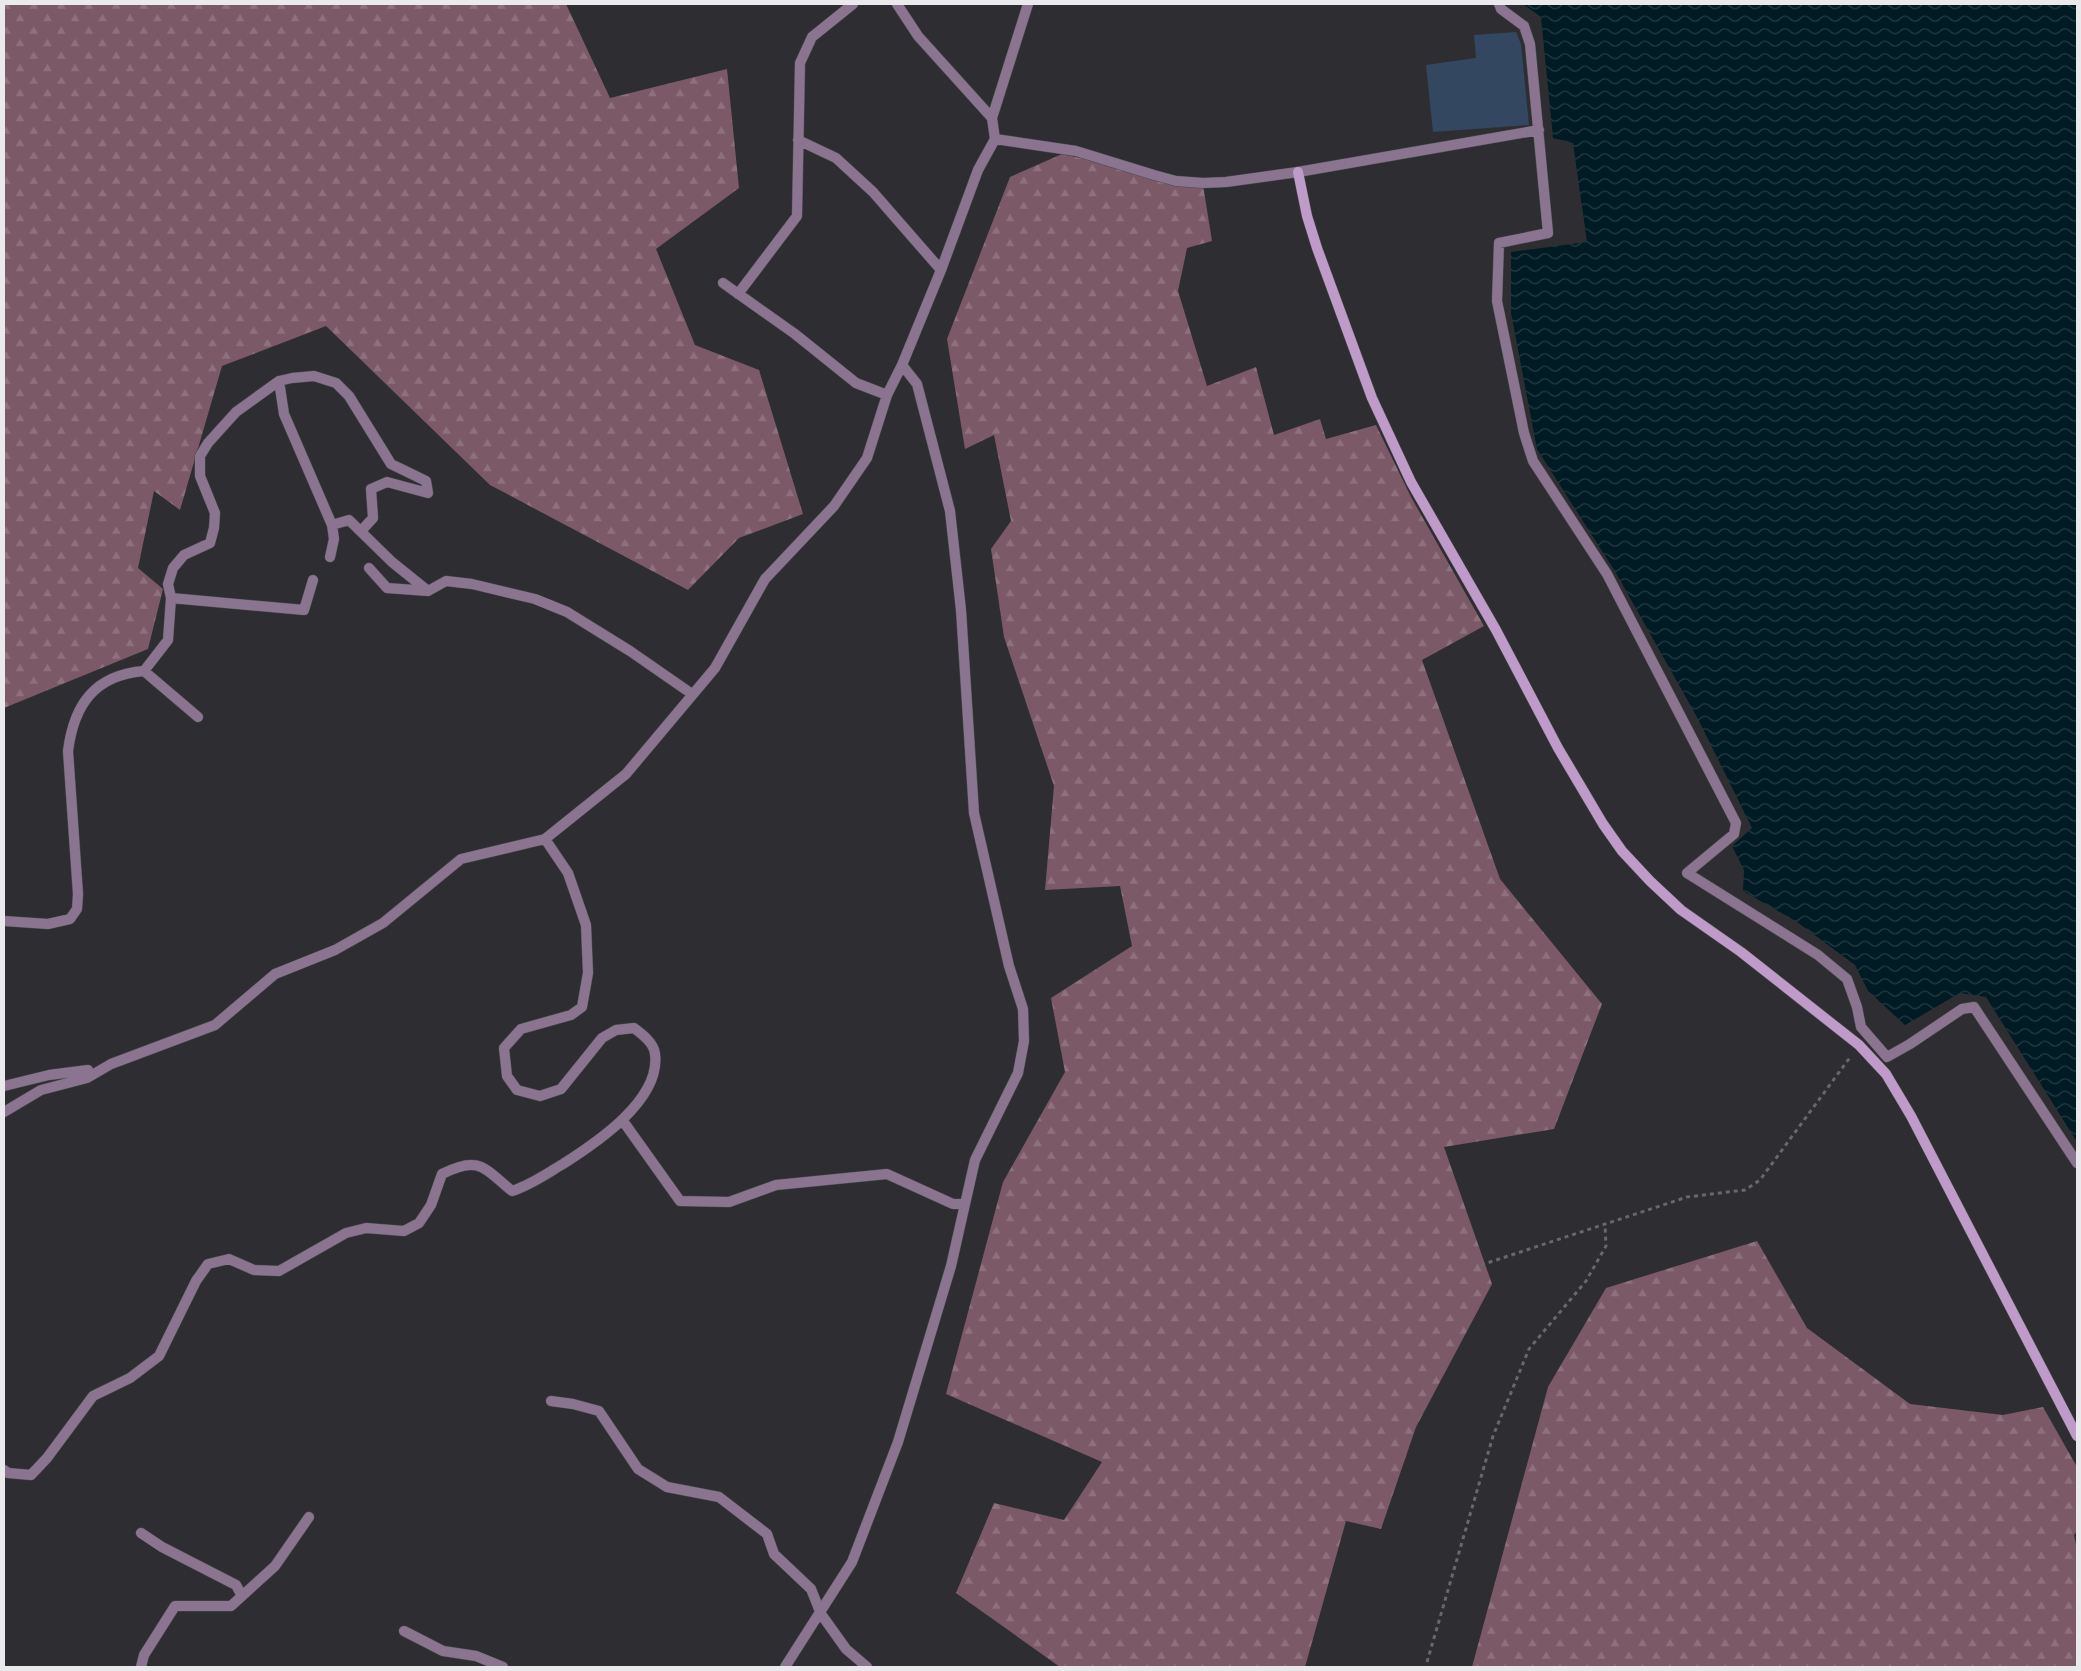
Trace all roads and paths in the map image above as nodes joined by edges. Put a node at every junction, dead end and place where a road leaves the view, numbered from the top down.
1 (853, 4) edge
2 (897, 4) edge
3 (1028, 4) edge
4 (1499, 4) edge
5 (992, 118) junction
6 (1539, 130) junction
7 (995, 139) junction
8 (798, 140) junction
9 (1298, 172) junction
10 (941, 270) junction
11 (723, 283) dead end
12 (738, 294) junction
13 (902, 365) junction
14 (279, 381) junction
15 (887, 395) junction
16 (332, 525) junction
17 (361, 531) junction
18 (330, 557) dead end
19 (369, 568) dead end
20 (313, 580) dead end
21 (428, 591) junction
22 (171, 598) junction
23 (144, 671) junction
24 (692, 694) junction
25 (198, 717) dead end
26 (545, 839) junction
27 (4, 921) edge
28 (1859, 1045) junction
29 (87, 1078) junction
30 (4, 1086) edge
31 (4, 1112) edge
32 (623, 1121) junction
33 (2077, 1163) edge
34 (965, 1204) junction
35 (1605, 1225) junction
36 (1480, 1265) dead end
37 (551, 1401) dead end
38 (2077, 1436) edge
39 (4, 1470) edge
40 (309, 1516) dead end
41 (141, 1534) dead end
42 (242, 1596) junction
43 (821, 1614) junction
44 (404, 1631) dead end
45 (1427, 1662) dead end
46 (140, 1667) edge
47 (503, 1667) edge
48 (786, 1667) edge
49 (867, 1667) edge

1 - 8 street
2 - 5 street
3 - 5 street
4 - 6 street
5 - 7 street
6 - 9 street
6 - 33 street
7 - 9 street
7 - 10 street
8 - 10 street
8 - 12 street
9 - 28 street
10 - 13 street
11 - 12 street
12 - 15 street
13 - 15 street
13 - 34 street
14 - 16 street
14 - 17 street
14 - 22 street
15 - 24 street
16 - 17 street
16 - 18 street
17 - 21 street
19 - 21 street
20 - 22 street
21 - 24 street
22 - 23 street
23 - 25 street
23 - 27 street
24 - 26 street
26 - 29 street
26 - 32 street
28 - 35 path
28 - 38 street
29 - 30 street
29 - 31 street
32 - 34 street
32 - 39 street
34 - 43 street
35 - 36 path
35 - 45 path
37 - 43 street
40 - 42 street
41 - 42 street
42 - 46 street
43 - 48 street
43 - 49 street
44 - 47 street

